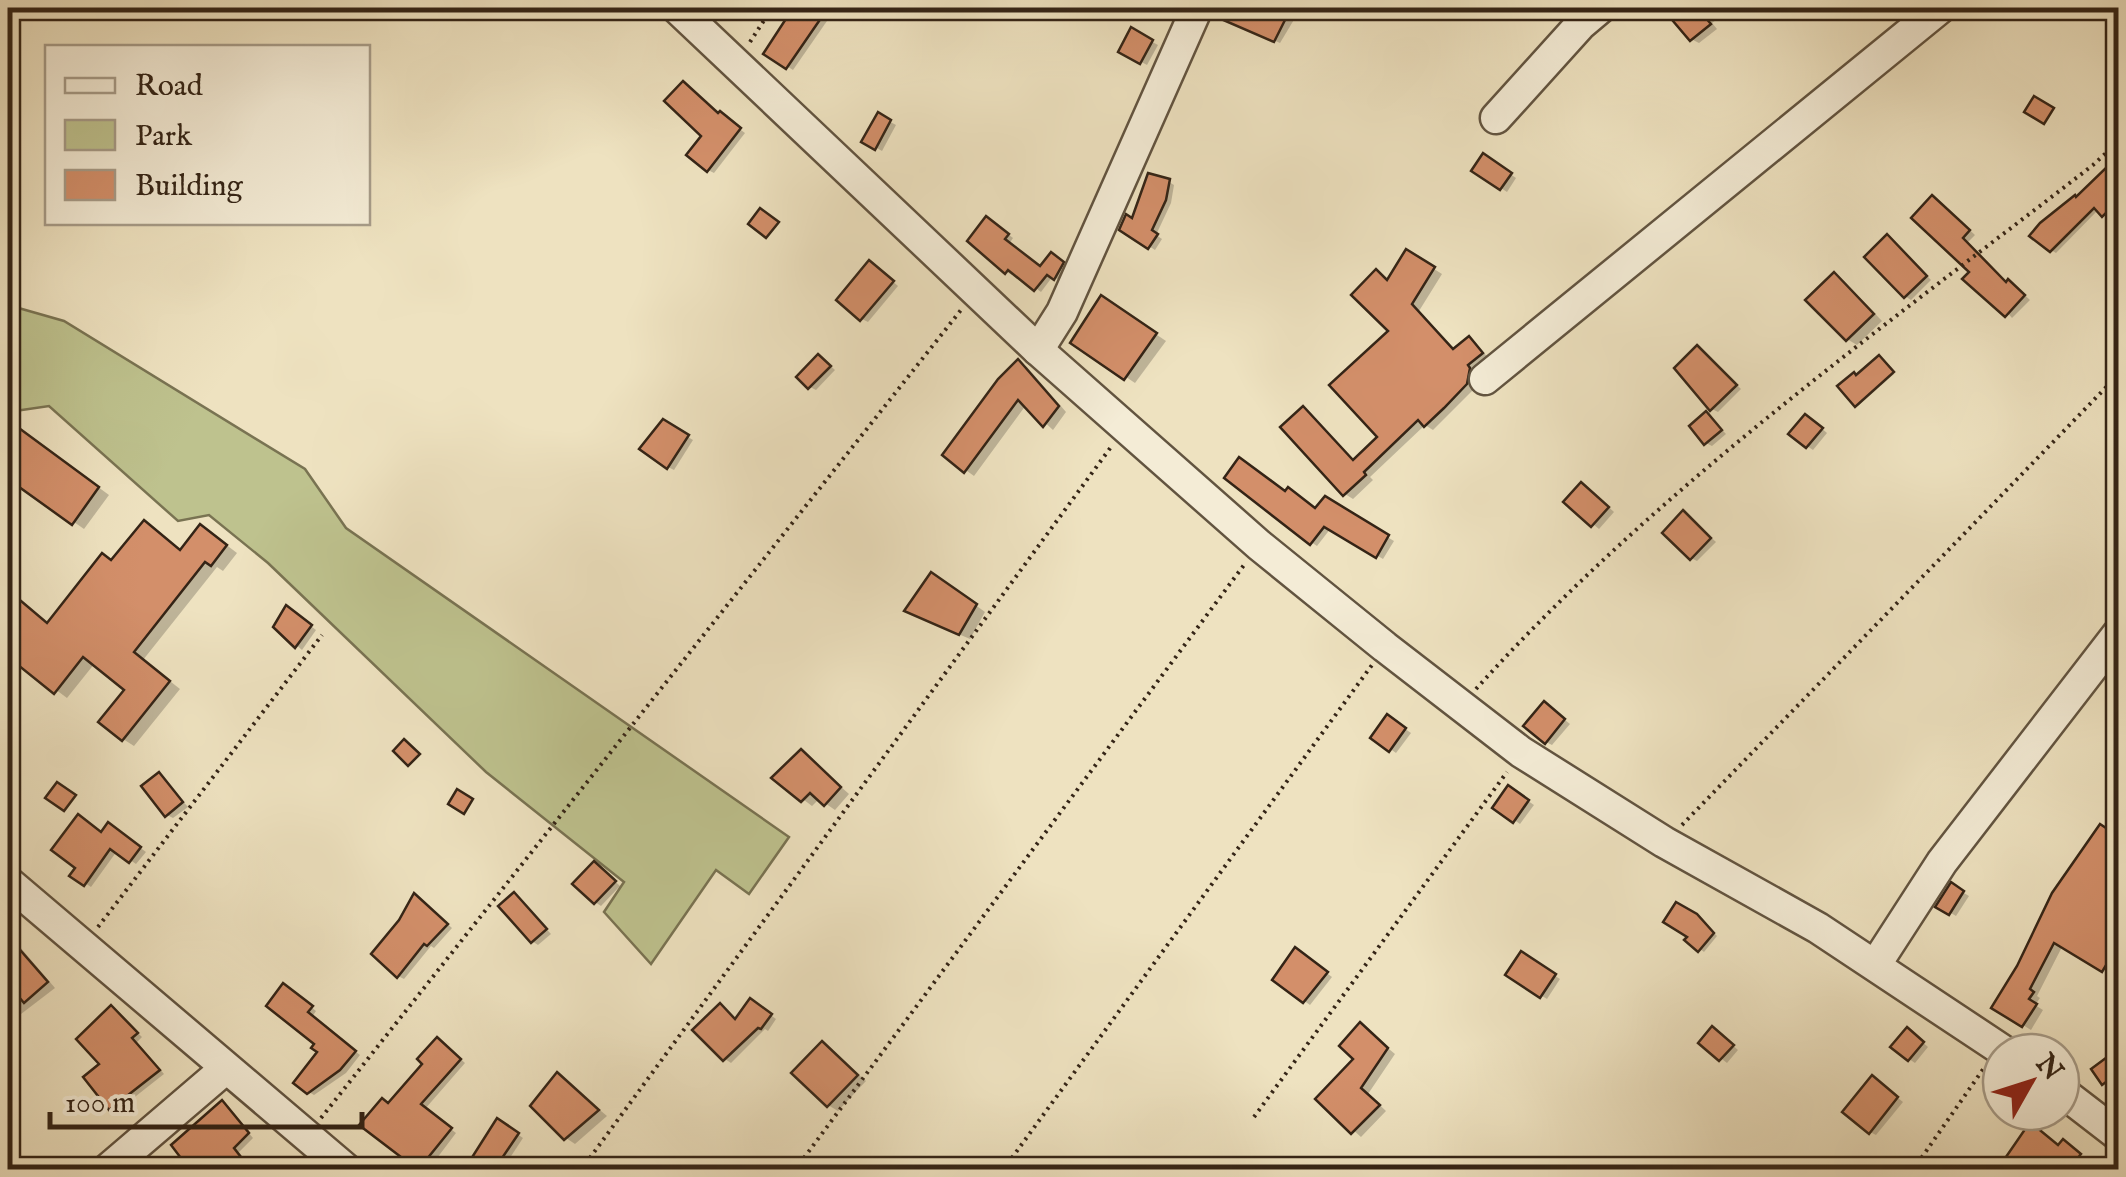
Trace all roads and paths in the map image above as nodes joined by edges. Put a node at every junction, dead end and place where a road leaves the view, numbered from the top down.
1 (676, 8) edge
2 (772, 8) edge
3 (1196, 8) edge
4 (1600, 8) edge
5 (1940, 8) edge
6 (737, 63) junction
7 (1496, 118) dead end
8 (2118, 142) edge
9 (976, 291) junction
10 (1038, 350) junction
11 (2118, 375) edge
12 (1486, 378) dead end
13 (1126, 427) junction
14 (1259, 545) junction
15 (2118, 634) edge
16 (322, 635) dead end
17 (1385, 648) junction
18 (1460, 706) junction
19 (1522, 752) junction
20 (1664, 842) junction
21 (8, 882) edge
22 (83, 947) junction
23 (1876, 964) junction
24 (1981, 1036) edge
25 (225, 1069) junction
26 (1981, 1078) edge
27 (2081, 1106) edge
28 (1254, 1117) dead end
29 (2118, 1135) edge
30 (306, 1136) junction
31 (107, 1170) edge
32 (347, 1170) edge
33 (581, 1170) edge
34 (795, 1170) edge
35 (1002, 1170) edge
36 (1913, 1170) edge

1 - 6 street
2 - 6 path
3 - 10 street
4 - 7 street
5 - 12 street
6 - 9 street
8 - 18 path
9 - 10 street
9 - 30 path
10 - 13 street
11 - 20 path
13 - 14 street
13 - 33 path
14 - 17 street
14 - 34 path
15 - 23 street
16 - 22 path
17 - 18 street
17 - 35 path
18 - 19 street
19 - 20 street
19 - 28 path
20 - 23 street
21 - 22 street
22 - 25 street
23 - 24 street
25 - 30 street
25 - 31 street
26 - 36 path
27 - 29 street
30 - 32 street

